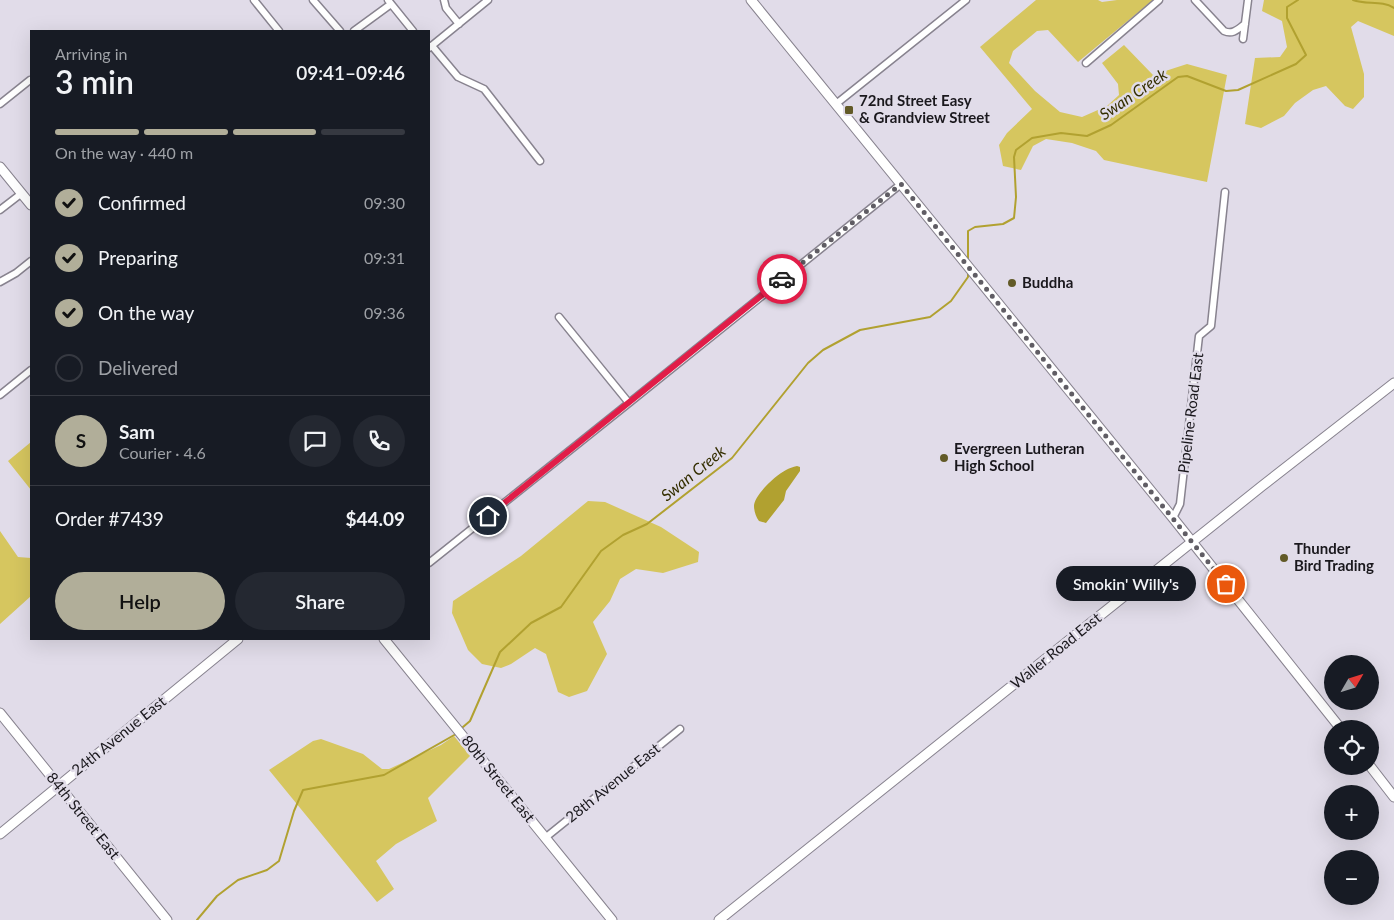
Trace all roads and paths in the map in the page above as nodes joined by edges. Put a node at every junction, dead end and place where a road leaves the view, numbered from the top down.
1 (254, 0) edge
2 (313, 0) edge
3 (444, 0) edge
4 (488, 0) edge
5 (966, 0) edge
6 (1159, 0) edge
7 (1195, 0) edge
8 (1248, 0) edge
9 (753, 1) edge
10 (389, 2) edge
11 (459, 24) junction
12 (1245, 24) junction
13 (278, 30) edge
14 (339, 30) edge
15 (355, 30) edge
16 (412, 30) edge
17 (1243, 39) dead end
18 (430, 47) edge
19 (1086, 63) dead end
20 (30, 80) edge
21 (0, 104) edge
22 (836, 104) junction
23 (540, 162) dead end
24 (0, 167) edge
25 (901, 184) junction
26 (1225, 192) dead end
27 (22, 193) junction
28 (30, 204) edge
29 (0, 210) edge
30 (30, 262) edge
31 (0, 282) edge
32 (558, 317) dead end
33 (30, 371) edge
34 (1394, 383) edge
35 (0, 395) edge
36 (629, 403) junction
37 (1172, 518) junction
38 (1192, 542) junction
39 (430, 562) edge
40 (237, 640) edge
41 (385, 640) edge
42 (0, 712) edge
43 (1334, 720) edge
44 (680, 729) dead end
45 (1377, 775) edge
46 (58, 786) junction
47 (1394, 797) edge
48 (0, 834) edge
49 (545, 838) junction
50 (167, 920) edge
51 (612, 920) edge
52 (719, 920) edge

1 - 13 street
2 - 14 street
3 - 11 street
4 - 11 street
5 - 22 street
6 - 19 street
7 - 12 street
8 - 12 street
9 - 22 street
10 - 15 street
10 - 16 street
11 - 18 street
12 - 17 street
18 - 23 street
20 - 21 street
22 - 25 street
24 - 27 street
25 - 36 street
25 - 37 street
26 - 37 street, Pipeline Road East
27 - 28 street
27 - 29 street
30 - 31 street
32 - 36 street
33 - 35 street
34 - 38 street, Waller Road East
36 - 39 street
37 - 38 street
38 - 43 street
38 - 52 street, Waller Road East
40 - 46 street, 24th Avenue East
41 - 49 street, 80th Street East
42 - 46 street, 84th Street East
44 - 49 street, 28th Avenue East
45 - 47 street
46 - 48 street, 24th Avenue East
46 - 50 street, 84th Street East
49 - 51 street, 80th Street East

